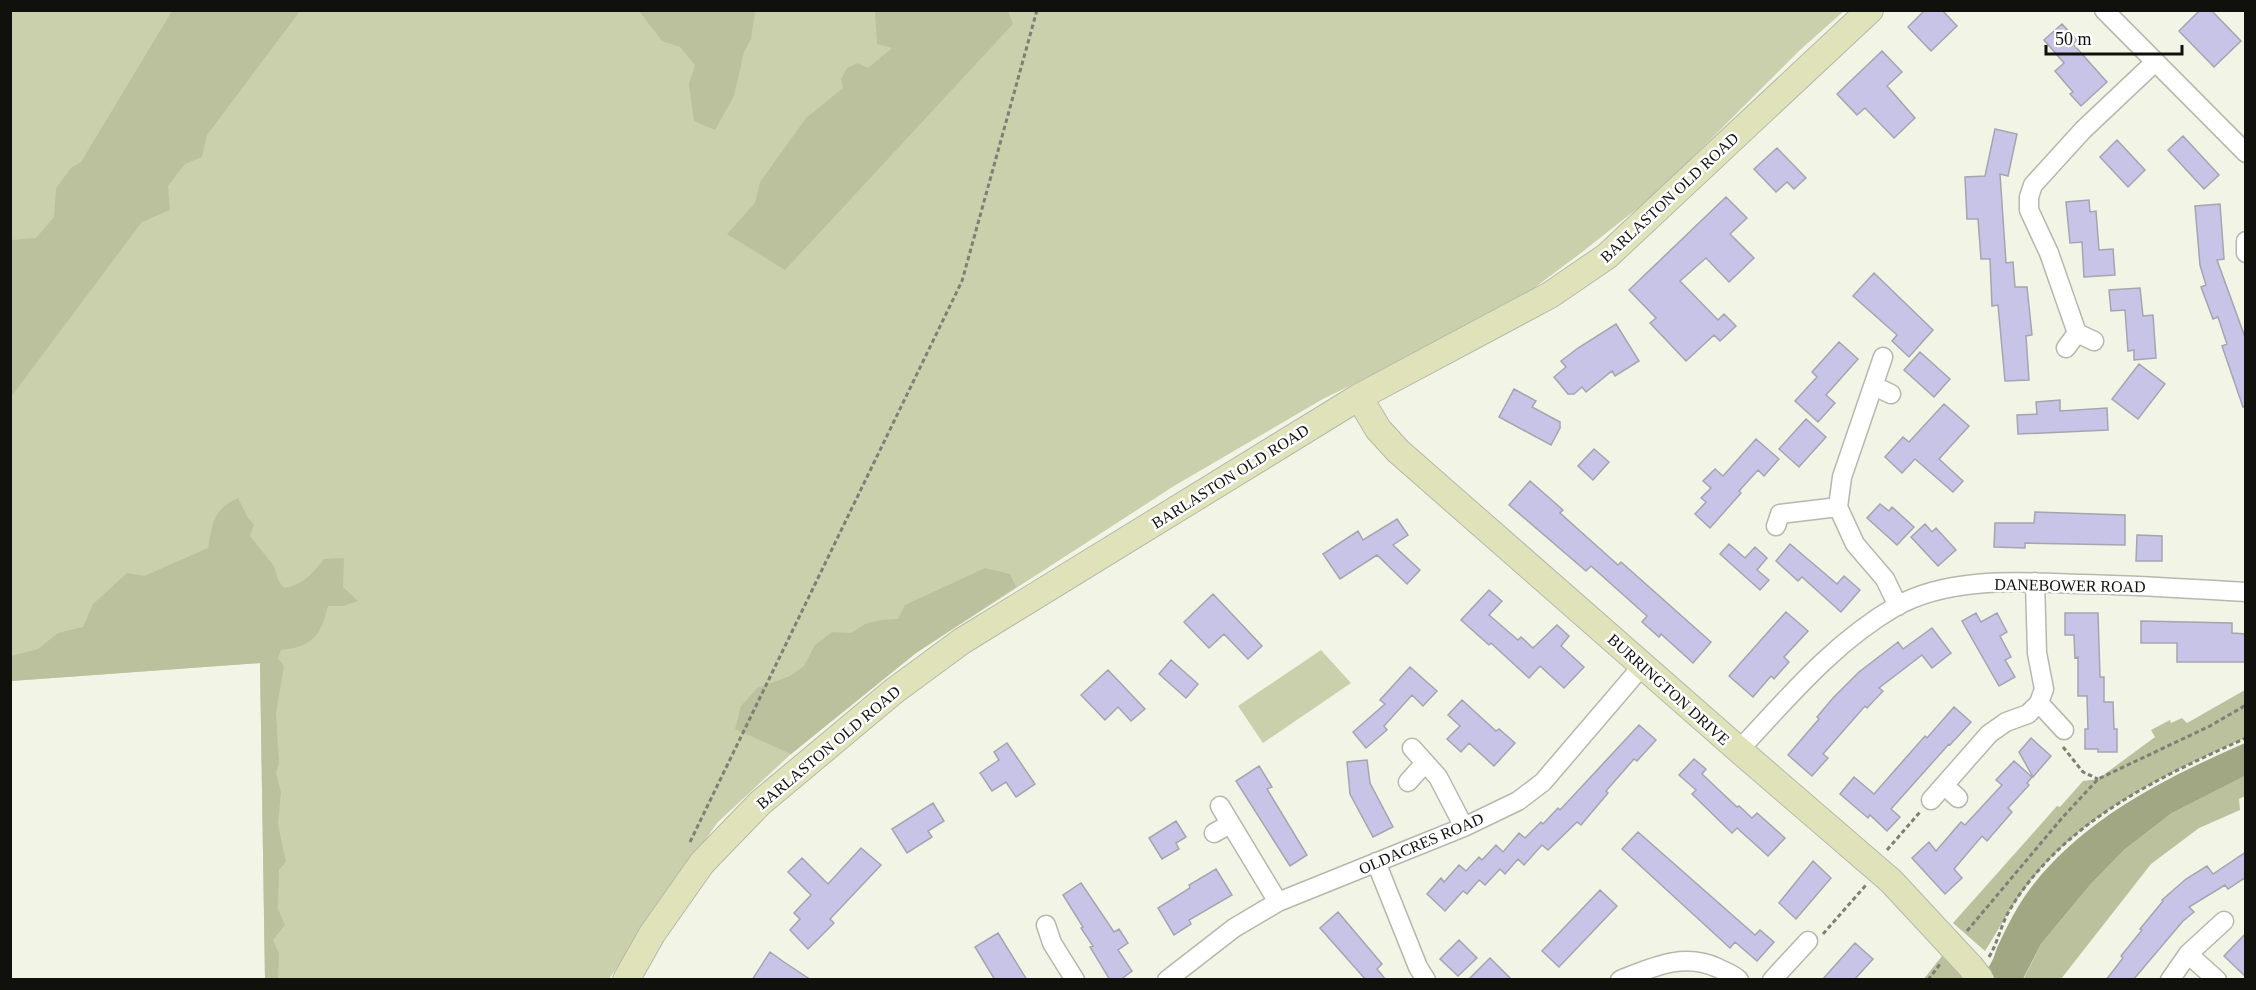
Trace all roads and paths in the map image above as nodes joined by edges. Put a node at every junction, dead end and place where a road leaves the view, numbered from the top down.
1 (1037, 10) edge
2 (1870, 10) edge
3 (2104, 10) edge
4 (2155, 62) junction
5 (2246, 153) edge
6 (2246, 242) edge
7 (2246, 253) edge
8 (2066, 348) dead end
9 (1883, 357) dead end
10 (1874, 386) junction
11 (1891, 394) dead end
12 (1359, 397) junction
13 (1838, 507) junction
14 (1774, 514) dead end
15 (2035, 582) junction
16 (2246, 592) edge
17 (1898, 606) junction
18 (1643, 665) junction
19 (2039, 703) junction
20 (2246, 705) edge
21 (2064, 730) joint
22 (2246, 738) edge
23 (1412, 748) dead end
24 (1739, 750) junction
25 (1425, 763) junction
26 (2098, 779) junction
27 (1408, 782) dead end
28 (1944, 785) junction
29 (1958, 798) dead end
30 (1931, 800) joint
31 (1220, 806) dead end
32 (1230, 824) junction
33 (1464, 826) junction
34 (1214, 833) dead end
35 (690, 844) dead end
36 (1376, 862) junction
37 (1876, 868) junction
38 (1278, 902) junction
39 (2224, 921) dead end
40 (1046, 925) dead end
41 (1808, 941) joint
42 (1953, 947) junction
43 (2188, 954) junction
44 (1978, 970) edge
45 (1186, 973) edge
46 (627, 980) edge
47 (1075, 980) edge
48 (1167, 980) edge
49 (1426, 980) edge
50 (1620, 980) edge
51 (1739, 980) edge
52 (1772, 980) edge
53 (1928, 980) edge
54 (2170, 980) edge
55 (2217, 980) edge

1 - 35 path
2 - 12 street, BARLASTON OLD ROAD
3 - 4 street
4 - 5 street
4 - 8 street
6 - 7 street
9 - 10 street
10 - 11 street
10 - 13 street
12 - 18 street, BURRINGTON DRIVE
12 - 46 street, BARLASTON OLD ROAD
13 - 14 street
13 - 17 street
15 - 16 street, DANEBOWER ROAD
15 - 17 street, DANEBOWER ROAD
15 - 19 street
17 - 24 street, DANEBOWER ROAD
18 - 24 street, BURRINGTON DRIVE
18 - 33 street, OLDACRES ROAD
19 - 21 street
19 - 28 street
20 - 26 path
21 - 26 path
22 - 44 path
23 - 25 street
24 - 37 street, BURRINGTON DRIVE
25 - 27 street
25 - 33 street
26 - 42 path
28 - 29 street
28 - 30 street
30 - 37 path
31 - 32 street
32 - 34 street
32 - 38 street
33 - 36 street, OLDACRES ROAD
36 - 38 street, OLDACRES ROAD
36 - 49 street
37 - 41 path
37 - 42 street, BURRINGTON DRIVE
38 - 45 street, OLDACRES ROAD
39 - 43 street
40 - 47 street
41 - 52 street
42 - 44 street, BURRINGTON DRIVE
42 - 53 path
43 - 54 street
43 - 55 street
45 - 48 street, OLDACRES ROAD
50 - 51 street

